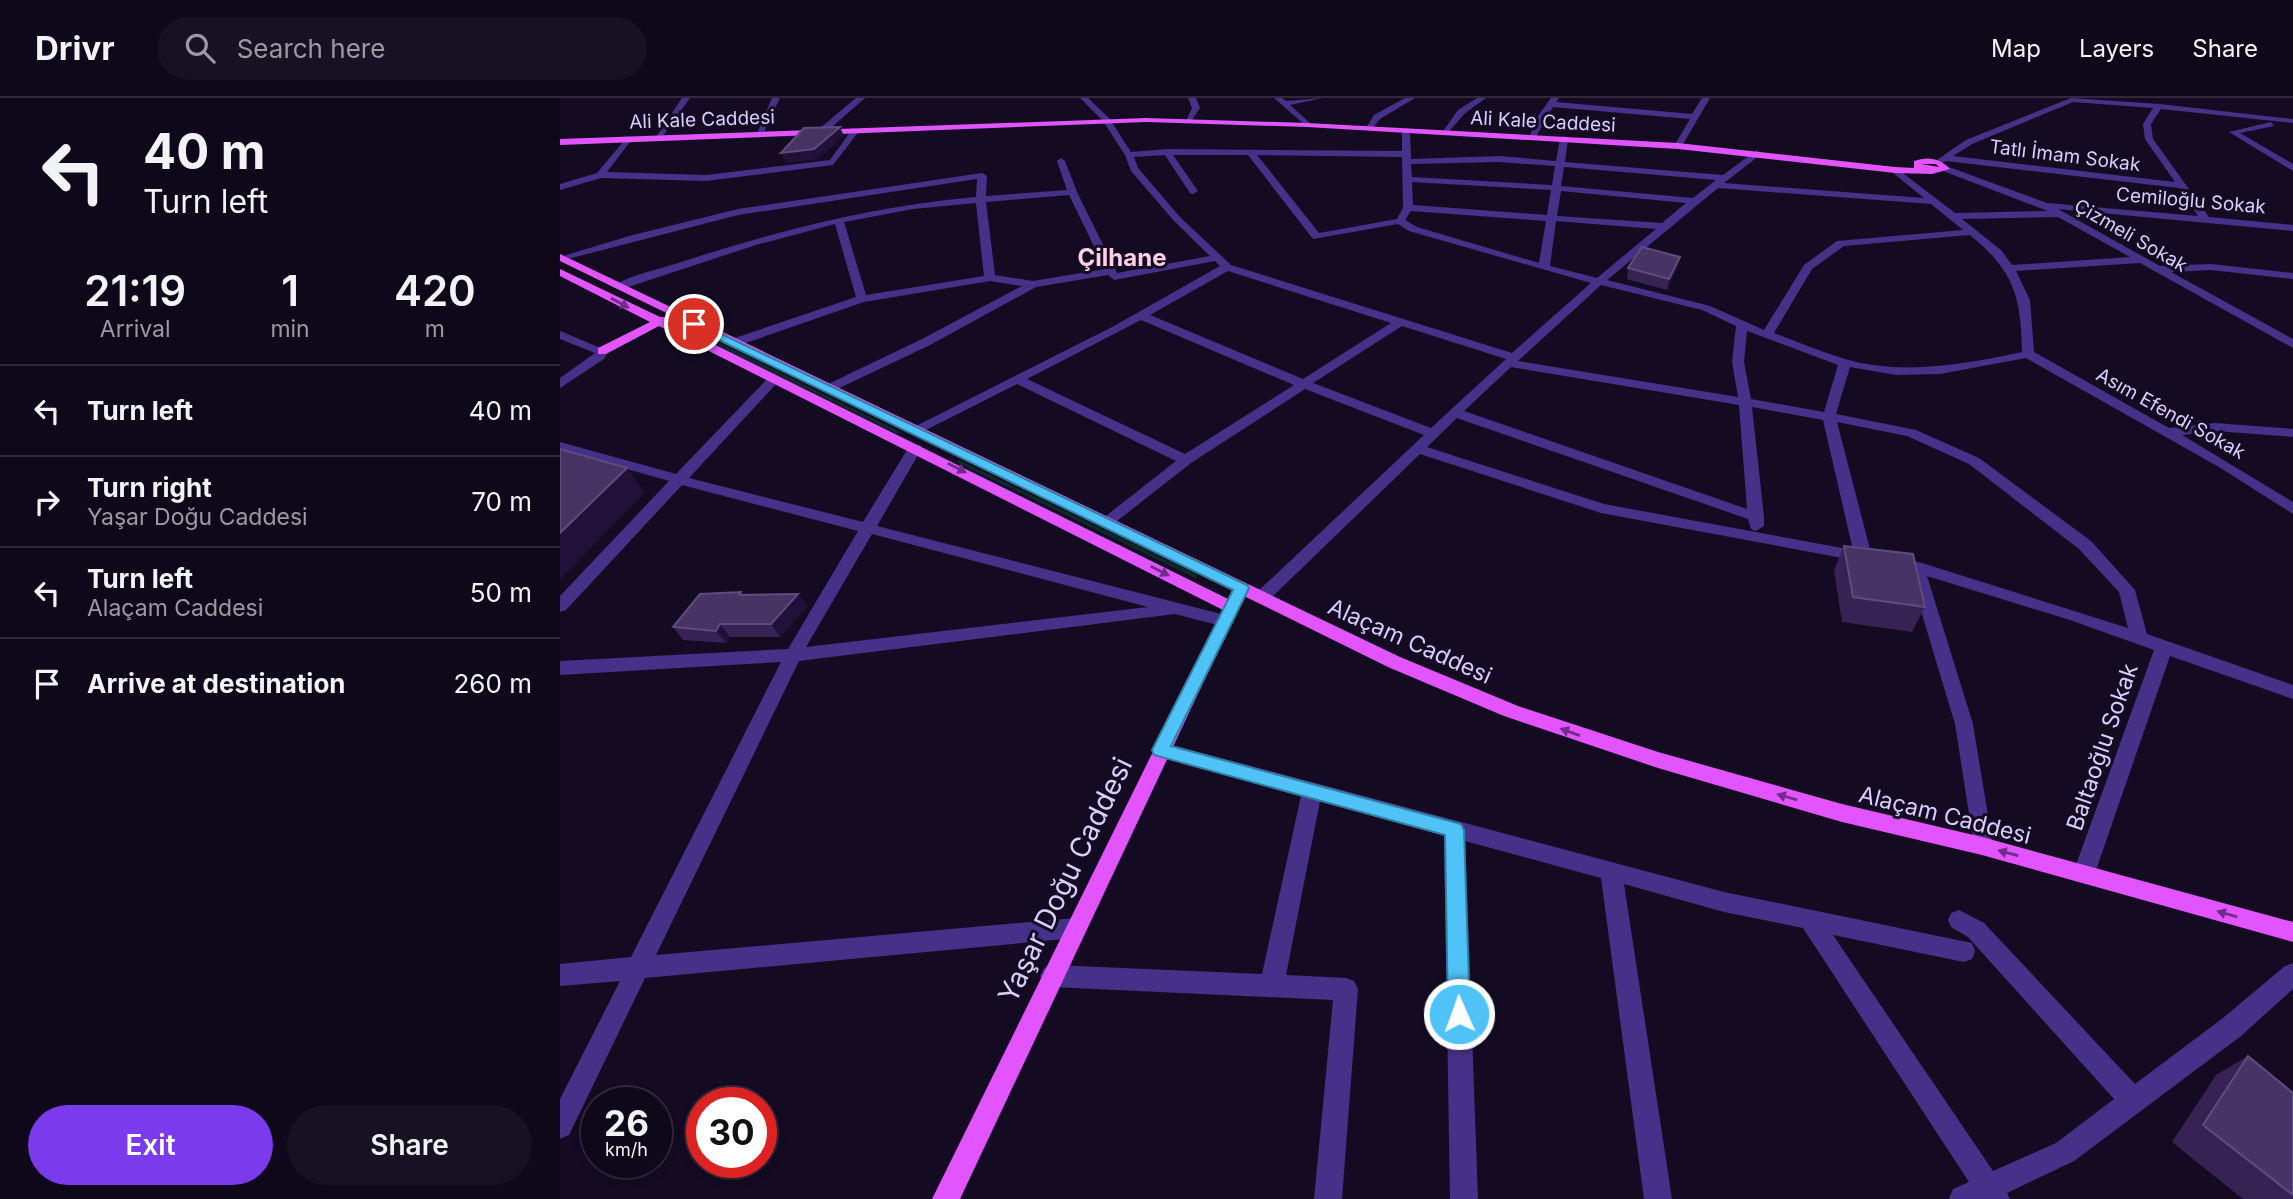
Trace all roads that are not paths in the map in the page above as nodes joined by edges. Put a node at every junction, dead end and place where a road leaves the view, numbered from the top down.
1 (686, 98) edge
2 (776, 98) edge
3 (861, 98) edge
4 (1084, 98) edge
5 (1192, 98) edge
6 (1319, 98) edge
7 (1410, 98) edge
8 (1482, 98) edge
9 (1706, 98) edge
10 (2068, 99) edge
11 (1282, 101) edge
12 (1553, 101) edge
13 (2159, 106) junction
14 (1694, 117) junction
15 (1106, 120) junction
16 (2292, 120) edge
17 (1190, 121) junction
18 (1307, 125) junction
19 (1368, 128) junction
20 (856, 130) junction
21 (1406, 130) junction
22 (822, 131) junction
23 (1444, 132) junction
24 (759, 134) junction
25 (657, 138) junction
26 (1531, 138) junction
27 (628, 139) junction
28 (1563, 139) junction
29 (560, 142) edge
30 (1678, 146) junction
31 (1167, 152) junction
32 (1251, 153) junction
33 (1757, 153) junction
34 (1129, 155) junction
35 (1405, 158) junction
36 (1062, 161) dead end
37 (1560, 163) junction
38 (1852, 163) junction
39 (1940, 165) junction
40 (2293, 168) edge
41 (1895, 170) junction
42 (600, 175) junction
43 (1406, 179) junction
44 (1718, 182) junction
45 (2183, 186) junction
46 (560, 187) edge
47 (1556, 188) junction
48 (1072, 191) junction
49 (1193, 191) dead end
50 (981, 201) junction
51 (1692, 201) junction
52 (1931, 201) junction
53 (2044, 205) junction
54 (1408, 208) junction
55 (2060, 214) junction
56 (1951, 216) junction
57 (1551, 218) junction
58 (2205, 219) junction
59 (839, 220) junction
60 (1400, 221) junction
61 (1661, 226) junction
62 (2293, 228) edge
63 (1972, 232) junction
64 (2140, 260) junction
65 (561, 261) edge
66 (1222, 262) junction
67 (1544, 268) junction
68 (2009, 268) junction
69 (2157, 269) junction
70 (1111, 271) junction
71 (2293, 276) edge
72 (990, 278) junction
73 (1599, 282) junction
74 (1033, 284) junction
75 (618, 287) junction
76 (862, 299) junction
77 (675, 314) junction
78 (1140, 316) junction
79 (656, 322) junction
80 (1400, 322) junction
81 (1742, 324) junction
82 (560, 335) edge
83 (1767, 335) junction
84 (733, 343) junction
85 (2293, 344) edge
86 (603, 351) junction
87 (2028, 354) junction
88 (1512, 360) junction
89 (1845, 363) junction
90 (774, 379) junction
91 (1017, 379) junction
92 (560, 384) edge
93 (1303, 384) junction
94 (829, 389) junction
95 (1745, 401) junction
96 (1457, 413) junction
97 (1829, 417) junction
98 (2168, 432) junction
99 (1434, 433) junction
100 (2293, 433) edge
101 (915, 439) junction
102 (560, 446) edge
103 (1419, 449) junction
104 (1186, 460) junction
105 (677, 479) junction
106 (2293, 509) edge
107 (1756, 517) junction
108 (1107, 522) junction
109 (867, 528) junction
110 (1757, 537) junction
111 (1863, 557) junction
112 (1916, 567) junction
113 (1262, 598) junction
114 (560, 606) edge
115 (1233, 606) junction
116 (1180, 609) junction
117 (2140, 640) junction
118 (2164, 648) junction
119 (793, 655) junction
120 (560, 668) edge
121 (2293, 692) edge
122 (1161, 750) junction
123 (1312, 791) junction
124 (1454, 830) junction
125 (1982, 846) junction
126 (1611, 872) junction
127 (2084, 873) junction
128 (1810, 920) junction
129 (1959, 920) dead end
130 (1076, 928) junction
131 (2293, 932) edge
132 (1964, 951) dead end
133 (639, 967) junction
134 (2293, 974) edge
135 (560, 975) edge
136 (1052, 976) junction
137 (1272, 984) junction
138 (2133, 1101) junction
139 (560, 1126) edge
140 (1992, 1193) edge
141 (946, 1199) edge
142 (1328, 1199) edge
143 (1464, 1199) edge
144 (1658, 1199) edge
145 (1963, 1199) edge

1 - 25 street
2 - 24 street
3 - 22 street
4 - 15 street
5 - 17 street
6 - 11 street
7 - 19 street
8 - 23 street
9 - 14 street
10 - 13 street
10 - 39 street
11 - 18 street
12 - 14 street
12 - 26 street
13 - 16 street
13 - 45 street
14 - 30 street
15 - 17 main road, Ali Kale Caddesi
15 - 20 main road, Ali Kale Caddesi
15 - 34 street
16 - 40 street
17 - 18 main road, Ali Kale Caddesi
18 - 19 main road, Ali Kale Caddesi
19 - 21 main road, Ali Kale Caddesi
20 - 22 main road, Ali Kale Caddesi
20 - 42 street
21 - 23 main road, Ali Kale Caddesi
21 - 35 street
22 - 24 main road, Ali Kale Caddesi
23 - 26 main road, Ali Kale Caddesi
24 - 25 main road, Ali Kale Caddesi
25 - 27 main road, Ali Kale Caddesi
26 - 28 main road, Ali Kale Caddesi
27 - 29 main road, Ali Kale Caddesi
27 - 42 street
28 - 30 main road, Ali Kale Caddesi
28 - 37 street
30 - 33 main road, Ali Kale Caddesi
31 - 32 street
31 - 34 street
31 - 49 street
32 - 35 street
32 - 60 street
33 - 38 main road, Ali Kale Caddesi
33 - 44 street
34 - 66 street
35 - 37 street
35 - 43 street
36 - 48 street
37 - 44 street
37 - 47 street
38 - 39 main road, Ali Kale Caddesi
38 - 41 main road, Ali Kale Caddesi
39 - 41 main road, Ali Kale Caddesi
39 - 45 street, Tatlı İmam Sokak
39 - 53 street, Çizmeli Sokak
41 - 52 street
42 - 46 street
43 - 47 street
43 - 54 street
44 - 51 street
44 - 52 street
45 - 58 street
47 - 51 street
47 - 57 street
48 - 50 street
48 - 70 street
50 - 59 street
50 - 65 street
50 - 72 street
51 - 61 street
52 - 56 street
53 - 55 street, Çizmeli Sokak
53 - 58 street, Cemiloğlu Sokak
54 - 57 street
54 - 60 street
55 - 56 street
55 - 64 street, Çizmeli Sokak
56 - 63 street
57 - 61 street
57 - 67 street
58 - 62 street, Cemiloğlu Sokak
59 - 75 street
59 - 76 street
60 - 67 street
61 - 73 street
63 - 68 street
63 - 83 street
64 - 68 street
64 - 69 street, Çizmeli Sokak
65 - 75 main road, Alaçam Caddesi
65 -> 79 main road, Alaçam Caddesi
66 - 70 street
66 - 78 street
66 - 80 street
67 - 73 street
68 - 87 street
69 - 71 street
69 - 85 street, Çizmeli Sokak
70 - 74 street
72 - 74 street
72 - 76 street
73 - 81 street
73 - 88 street
74 - 94 street
75 - 77 main road, Alaçam Caddesi
76 - 84 street
77 - 79 main road
77 - 84 main road, Alaçam Caddesi
78 - 91 street
78 - 93 street
79 - 86 main road
79 - 90 main road, Alaçam Caddesi
80 - 88 street
80 - 93 street
81 - 83 street
81 - 95 street
82 - 86 street
83 - 89 street
84 - 94 main road, Alaçam Caddesi
86 - 92 street
87 - 89 street
87 - 98 street, Asım Efendi Sokak
88 - 95 street
88 - 96 street
89 - 97 street
90 - 101 main road, Alaçam Caddesi
90 - 105 street
91 - 101 street
91 - 104 street
93 - 99 street
93 - 104 street
94 - 101 main road, Alaçam Caddesi
95 - 97 street
95 - 107 street
96 - 99 street
96 - 107 street
97 - 111 street
97 - 117 street
98 - 100 street
98 - 106 street, Asım Efendi Sokak
99 - 103 street
101 - 108 main road, Alaçam Caddesi
101 - 109 street
101 -> 115 main road, Alaçam Caddesi
102 - 105 street
103 - 110 street
103 - 113 street
104 - 108 street
105 - 109 street
105 - 114 street
107 - 110 street
108 - 115 main road, Alaçam Caddesi
109 - 116 street
109 - 119 street
110 - 111 street
111 - 112 street
112 - 117 street
112 - 125 street
113 - 115 main road, Alaçam Caddesi
125 -> 113 main road, Alaçam Caddesi
115 - 116 street
115 - 122 main road, Yaşar Doğu Caddesi
116 - 119 street
117 - 118 street
118 - 121 street, Baltaoğlu Sokak
118 - 127 street, Baltaoğlu Sokak
119 - 120 street
119 - 133 street
122 - 123 street
122 - 130 main road, Yaşar Doğu Caddesi
123 - 124 street
123 - 137 street
124 - 126 street
124 - 143 street
127 -> 125 main road, Alaçam Caddesi
126 - 128 street
126 - 144 street
131 -> 127 main road, Alaçam Caddesi
128 - 132 street
128 - 140 street
129 - 138 street
130 - 133 street
130 - 136 main road, Yaşar Doğu Caddesi
133 - 135 street
133 - 139 street
134 - 138 street
136 - 137 street
136 - 141 main road, Yaşar Doğu Caddesi
137 - 142 street
138 - 140 street
140 - 145 street

